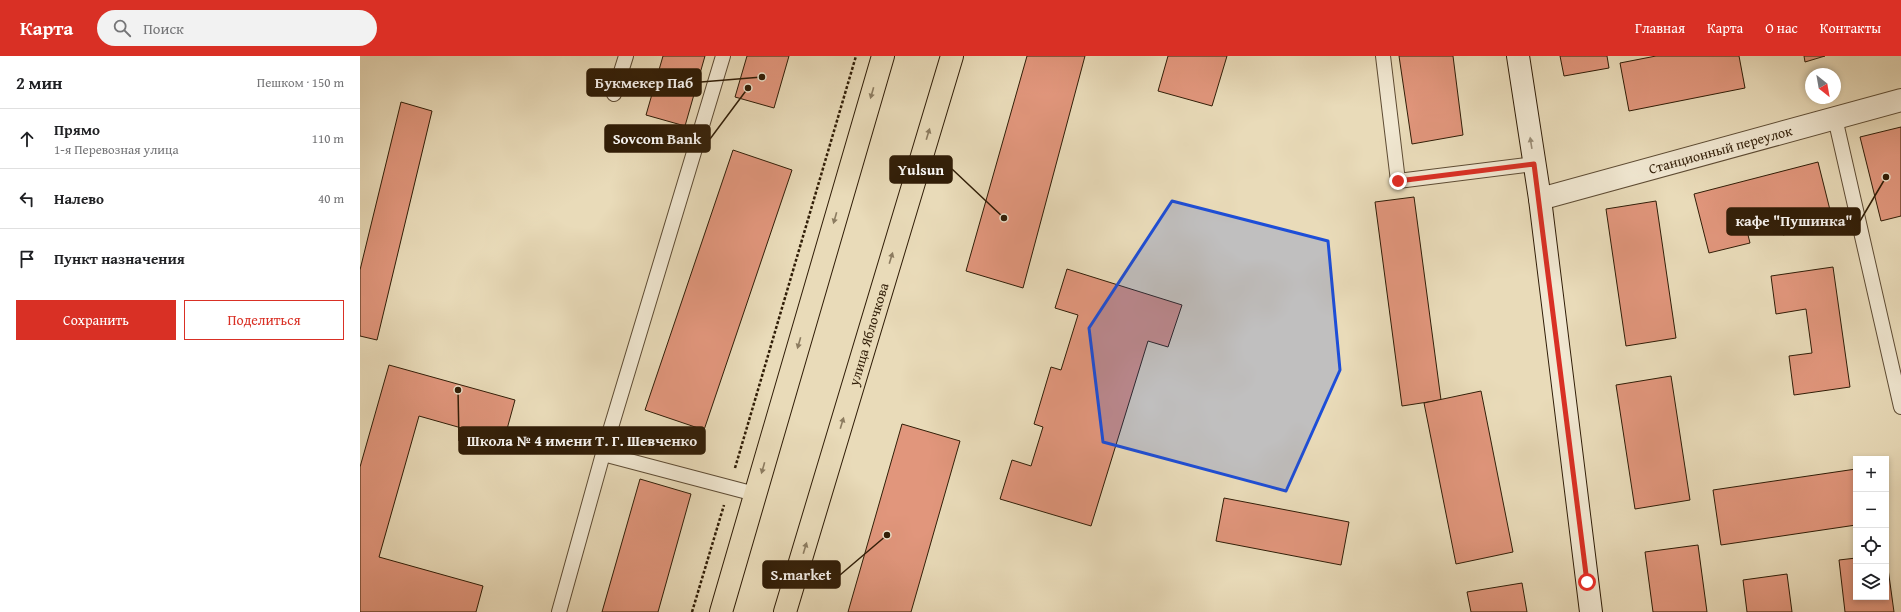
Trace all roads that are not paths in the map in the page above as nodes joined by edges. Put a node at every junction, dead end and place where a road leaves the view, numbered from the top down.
1 (626, 56) edge
2 (722, 56) edge
3 (883, 56) edge
4 (952, 56) edge
5 (1383, 56) edge
6 (1518, 56) edge
7 (614, 94) dead end
8 (1901, 100) edge
9 (1835, 118) junction
10 (1534, 164) junction
11 (1540, 199) junction
12 (1901, 407) edge
13 (603, 454) junction
14 (755, 494) junction
15 (559, 612) edge
16 (721, 612) edge
17 (785, 612) edge
18 (1591, 612) edge

1 - 7 lane
2 - 13 lane
3 -> 14 main road
17 -> 4 main road, улица Яблочкова
5 - 10 lane
10 -> 6 main road
8 - 9 main road, Станционный переулок
9 - 11 main road, Станционный переулок
9 - 12 lane
10 - 11 main road
11 - 18 main road
13 - 14 lane
13 - 15 lane
14 - 16 main road

